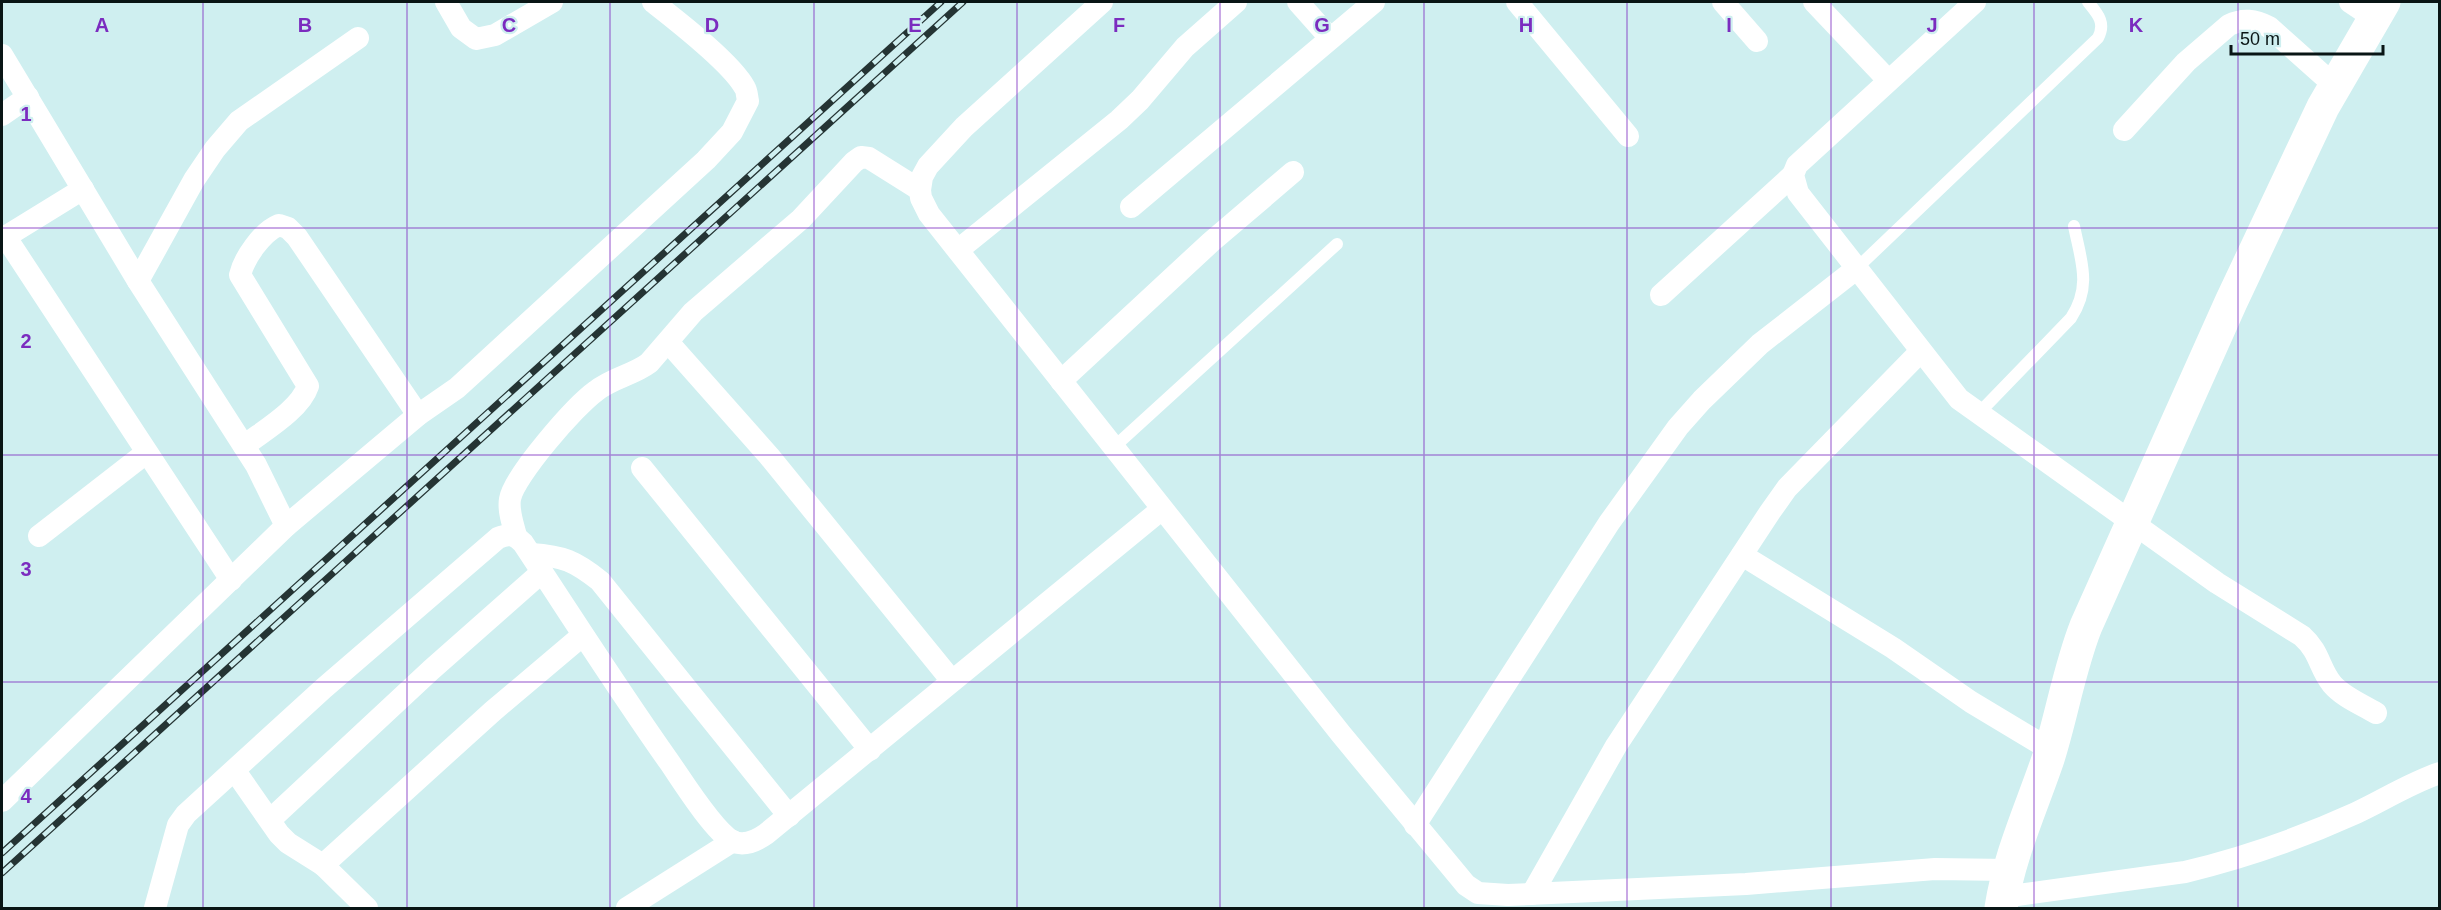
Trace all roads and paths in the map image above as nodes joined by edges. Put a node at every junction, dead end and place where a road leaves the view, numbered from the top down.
1 (447, 2) edge
2 (552, 2) edge
3 (653, 2) edge
4 (1102, 2) edge
5 (1236, 2) edge
6 (1298, 2) edge
7 (1374, 2) edge
8 (1517, 2) edge
9 (1723, 2) edge
10 (1814, 2) edge
11 (2088, 2) edge
12 (1968, 4) edge
13 (2369, 7) edge
14 (358, 38) dead end
15 (1329, 38) junction
16 (1757, 41) dead end
17 (2, 55) edge
18 (1888, 80) junction
19 (2334, 85) junction
20 (28, 97) junction
21 (2, 115) edge
22 (2124, 130) dead end
23 (1628, 136) dead end
24 (1293, 172) dead end
25 (1793, 175) junction
26 (83, 189) junction
27 (920, 190) junction
28 (1131, 207) dead end
29 (2074, 226) dead end
30 (4, 237) edge
31 (1337, 244) dead end
32 (958, 250) junction
33 (1856, 269) junction
34 (138, 281) junction
35 (1661, 295) dead end
36 (668, 342) junction
37 (1920, 352) junction
38 (1060, 381) junction
39 (1978, 414) junction
40 (418, 415) junction
41 (244, 446) junction
42 (1113, 448) junction
43 (146, 453) junction
44 (642, 468) dead end
45 (1162, 509) junction
46 (2132, 523) junction
47 (286, 526) junction
48 (39, 536) dead end
49 (516, 536) junction
50 (1742, 555) junction
51 (536, 563) junction
52 (231, 580) junction
53 (583, 635) junction
54 (952, 681) junction
55 (2376, 713) dead end
56 (870, 750) junction
57 (2051, 750) junction
58 (235, 771) junction
59 (2439, 773) edge
60 (2, 801) edge
61 (789, 816) junction
62 (270, 820) junction
63 (1415, 825) junction
64 (733, 841) junction
65 (323, 865) junction
66 (2004, 892) edge
67 (1532, 894) junction
68 (154, 909) edge
69 (367, 909) edge
70 (627, 909) edge

1 - 2 street
3 - 40 street
4 - 27 street
5 - 32 street
6 - 15 street
7 - 15 street
8 - 23 street
9 - 16 street
10 - 18 street
11 - 33 lane
12 - 18 street
13 - 19 street
14 - 34 street
15 - 28 street
17 - 20 street
18 - 25 street
19 - 22 street
19 - 46 street
20 - 21 street
20 - 26 street
24 - 38 street
25 - 33 street
25 - 35 street
26 - 30 street
26 - 34 street
27 - 32 street
27 - 36 street
29 - 39 lane
30 - 43 street
31 - 42 lane
32 - 38 street
33 - 37 street
33 - 63 street
34 - 41 street
36 - 49 street
36 - 54 street
37 - 39 street
37 - 50 street
38 - 42 street
39 - 46 street
40 - 41 street
40 - 47 street
41 - 47 street
42 - 45 street
43 - 48 street
43 - 52 street
44 - 56 street
45 - 54 street
45 - 63 street
46 - 55 street
46 - 57 street
47 - 52 street
49 - 51 street
49 - 58 street
50 - 57 street
50 - 67 street
51 - 53 street
51 - 61 street
51 - 62 street
52 - 60 street
53 - 64 street
53 - 65 street
54 - 56 street
56 - 61 street
57 - 66 street
58 - 62 street
58 - 68 street
59 - 66 street
61 - 64 street
62 - 65 street
63 - 67 street
64 - 70 street
65 - 69 street
66 - 67 street

